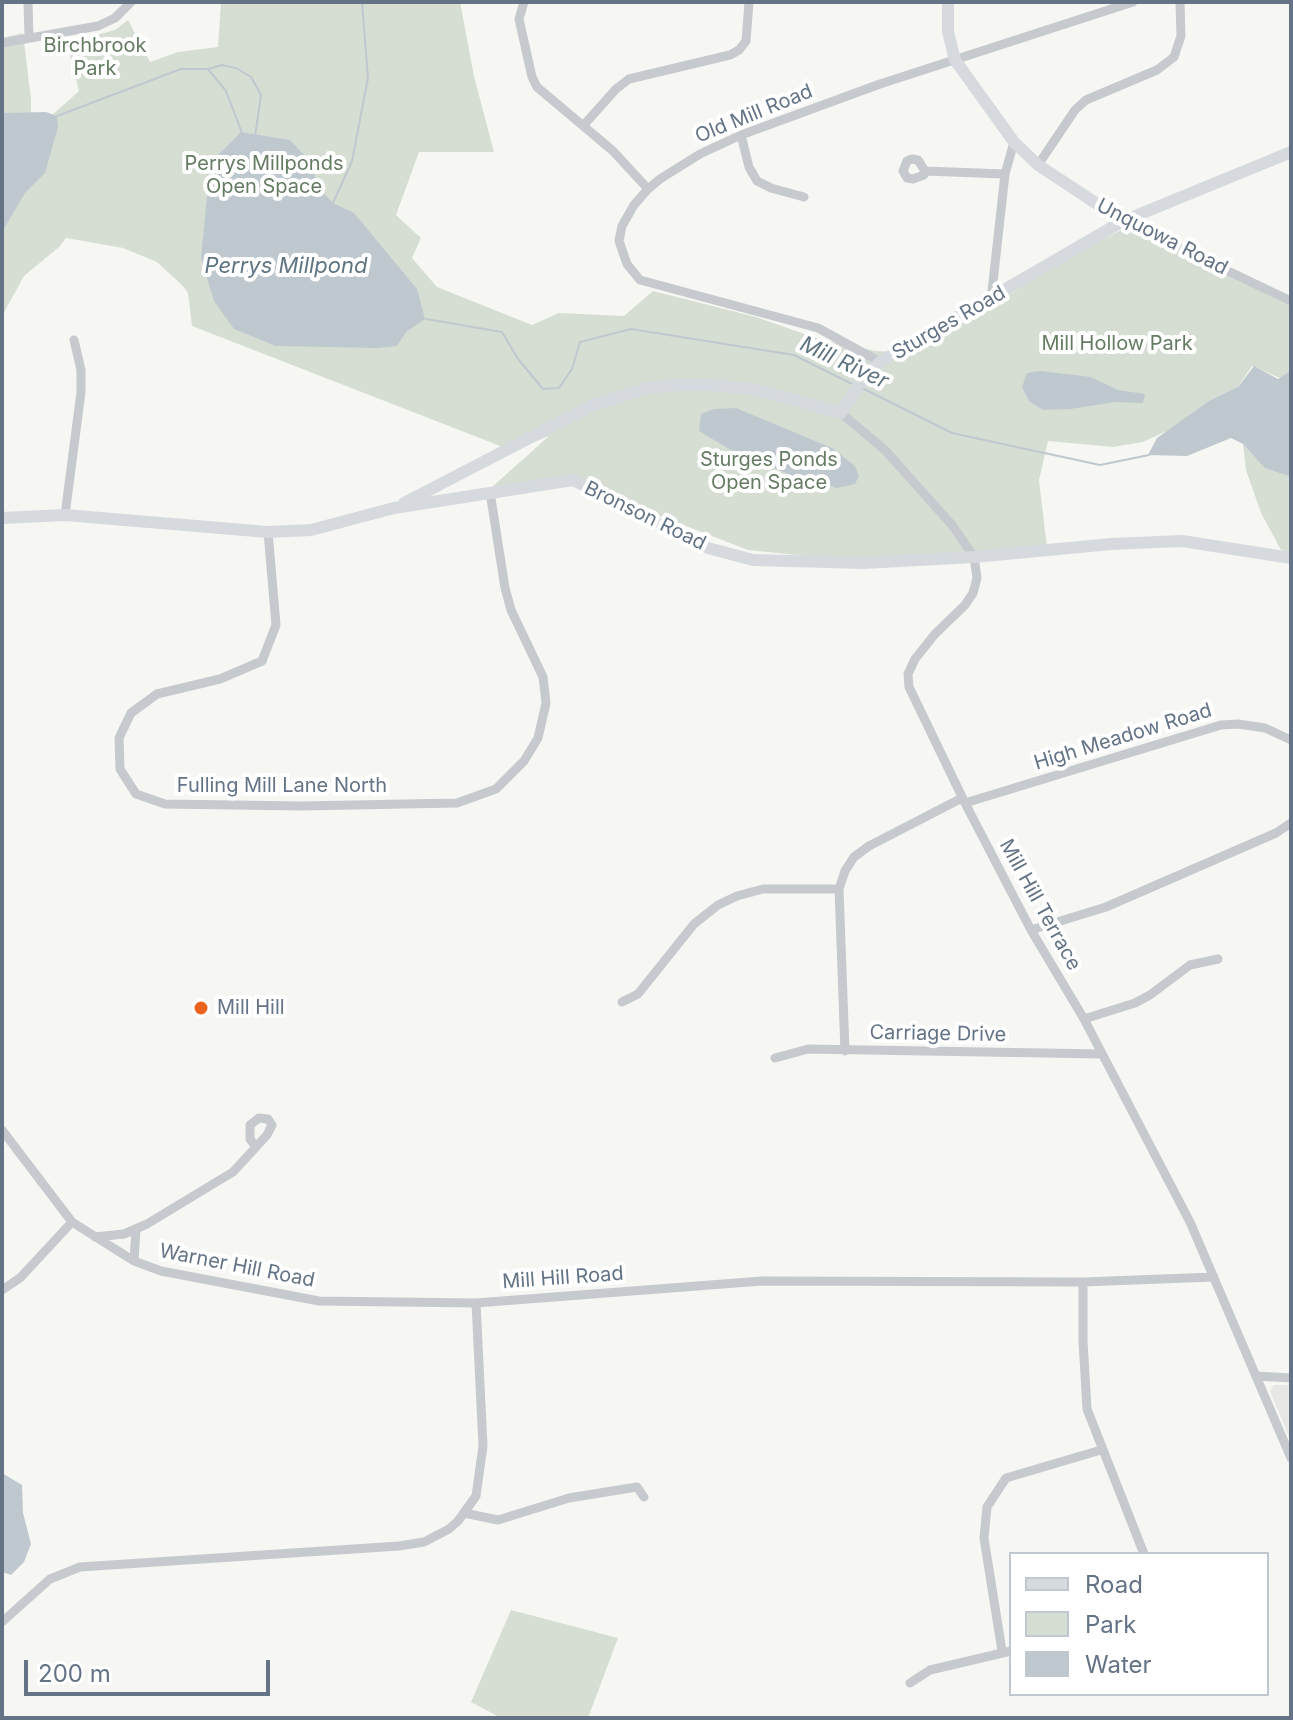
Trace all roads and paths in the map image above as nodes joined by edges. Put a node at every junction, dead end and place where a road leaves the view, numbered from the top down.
1 (28, 2) edge
2 (131, 2) edge
3 (524, 2) edge
4 (749, 2) edge
5 (948, 2) edge
6 (1133, 2) edge
7 (1180, 2) edge
8 (29, 38) junction
9 (2, 43) edge
10 (955, 60) junction
11 (583, 126) junction
12 (741, 135) junction
13 (1014, 142) junction
14 (1291, 152) edge
15 (1038, 165) junction
16 (925, 171) dead end
17 (1005, 174) junction
18 (648, 189) junction
19 (804, 197) dead end
20 (1123, 221) junction
21 (991, 300) junction
22 (1291, 301) edge
23 (74, 340) dead end
24 (877, 364) junction
25 (841, 413) junction
26 (490, 492) junction
27 (394, 508) junction
28 (65, 515) junction
29 (2, 518) edge
30 (268, 532) junction
31 (974, 557) junction
32 (1291, 558) edge
33 (1291, 740) edge
34 (963, 801) junction
35 (1291, 823) edge
36 (839, 889) junction
37 (1031, 930) junction
38 (1218, 959) dead end
39 (622, 1002) dead end
40 (1084, 1019) junction
41 (845, 1051) junction
42 (1102, 1054) junction
43 (775, 1058) dead end
44 (2, 1130) edge
45 (256, 1147) dead end
46 (72, 1222) junction
47 (136, 1229) junction
48 (95, 1237) junction
49 (134, 1261) junction
50 (1214, 1277) junction
51 (1083, 1282) junction
52 (2, 1290) edge
53 (476, 1303) junction
54 (1256, 1376) junction
55 (1291, 1378) edge
56 (1101, 1450) junction
57 (1291, 1458) edge
58 (644, 1497) dead end
59 (464, 1513) junction
60 (1143, 1552) edge
61 (2, 1622) edge
62 (1006, 1651) edge
63 (910, 1683) dead end

1 - 8 street
2 - 8 street
3 - 11 street
4 - 11 street
5 - 10 main road, Unquowa Road
6 - 10 street, Old Mill Road
7 - 15 street
8 - 9 street
10 - 12 street, Old Mill Road
10 - 13 main road, Unquowa Road
11 - 18 street
12 - 18 street, Old Mill Road
12 - 19 street
13 - 15 main road, Unquowa Road
13 - 17 street
14 - 20 main road, Sturges Road
15 - 20 main road, Unquowa Road
16 - 17 street
17 - 21 street
18 - 24 street, Old Mill Road
20 - 21 main road, Sturges Road
20 - 22 street, Unquowa Road
21 - 24 main road, Sturges Road
23 - 28 street
24 - 25 main road, Sturges Road
25 - 27 main road
25 - 31 street
26 - 27 main road, Bronson Road
26 - 30 street, Fulling Mill Lane North
26 - 31 main road, Bronson Road
27 - 30 main road, Bronson Road
28 - 29 main road, Bronson Road
28 - 30 main road, Bronson Road
31 - 32 main road, Bronson Road
31 - 34 street, Mill Hill Terrace
33 - 34 street, High Meadow Road
34 - 36 street, High Meadow Road
34 - 37 street, Mill Hill Terrace
35 - 37 street
36 - 39 street
36 - 41 street
37 - 40 street, Mill Hill Terrace
38 - 40 street
40 - 42 street, Mill Hill Terrace
41 - 42 street, Carriage Drive
41 - 43 street, Carriage Drive
42 - 50 street, Mill Hill Terrace
44 - 46 street, Warner Hill Road
45 - 47 street
46 - 48 street, Warner Hill Road
46 - 52 street
47 - 48 street
47 - 49 street
48 - 49 street, Warner Hill Road
49 - 53 street, Warner Hill Road
50 - 51 street, Mill Hill Road
50 - 54 street, Mill Hill Terrace
51 - 53 street, Mill Hill Road
51 - 56 street
53 - 59 street, Mill Hill Road
54 - 55 street
54 - 57 street, Mill Hill Terrace
56 - 60 street
56 - 62 street
58 - 59 street
59 - 61 street, Mill Hill Road
62 - 63 street

